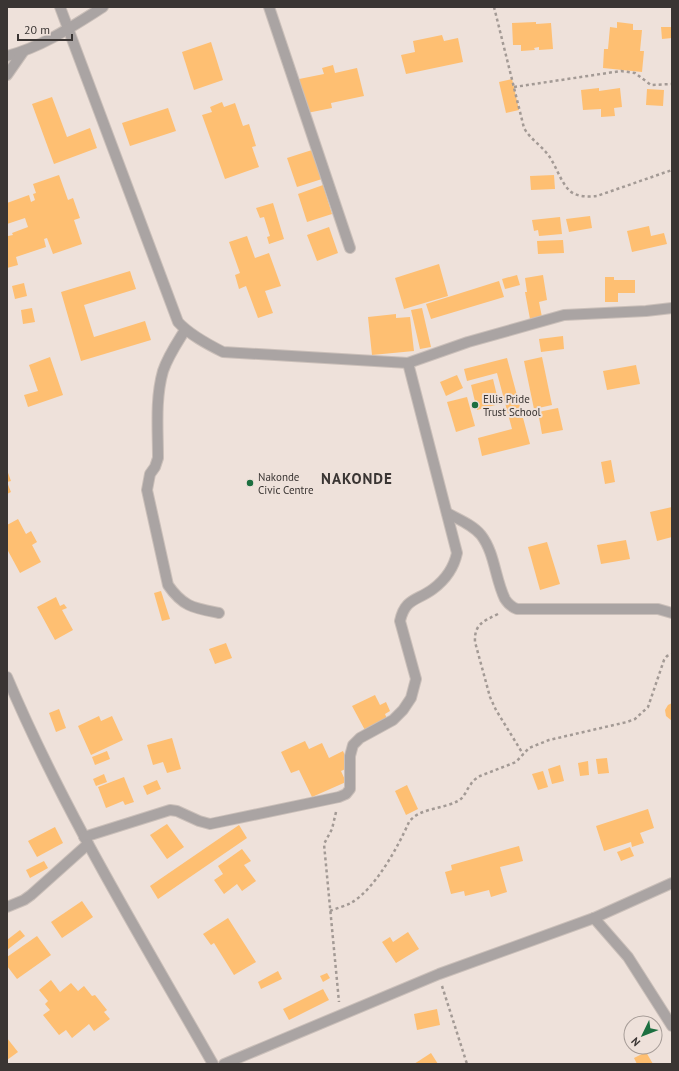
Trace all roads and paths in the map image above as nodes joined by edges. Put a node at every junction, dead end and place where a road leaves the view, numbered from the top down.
1 (60, 7) edge
2 (103, 7) edge
3 (269, 7) edge
4 (494, 7) edge
5 (67, 29) junction
6 (23, 52) junction
7 (7, 56) edge
8 (7, 75) edge
9 (672, 84) edge
10 (514, 87) junction
11 (672, 170) edge
12 (350, 248) dead end
13 (672, 308) edge
14 (185, 330) junction
15 (408, 363) junction
16 (447, 513) junction
17 (512, 606) junction
18 (219, 613) dead end
19 (672, 613) edge
20 (672, 654) edge
21 (7, 677) edge
22 (522, 754) junction
23 (339, 797) junction
24 (86, 841) junction
25 (672, 883) edge
26 (7, 908) edge
27 (330, 911) junction
28 (594, 918) junction
29 (438, 974) junction
30 (340, 1014) junction
31 (672, 1026) edge
32 (214, 1064) edge
33 (224, 1064) edge
34 (467, 1064) edge

1 - 5 street
2 - 5 street
3 - 12 street
4 - 10 path
5 - 6 street
5 - 14 street
6 - 7 street
6 - 8 street
9 - 10 path
10 - 11 path
13 - 15 street
14 - 15 street
14 - 18 street
15 - 16 street
16 - 17 street
16 - 23 street
17 - 19 street
17 - 22 path
20 - 22 path
21 - 24 street
22 - 27 path
23 - 24 street
23 - 27 path
24 - 26 street
24 - 32 street
25 - 28 street
27 - 30 path
28 - 29 street
28 - 31 street
29 - 30 street
29 - 34 path
30 - 33 street

